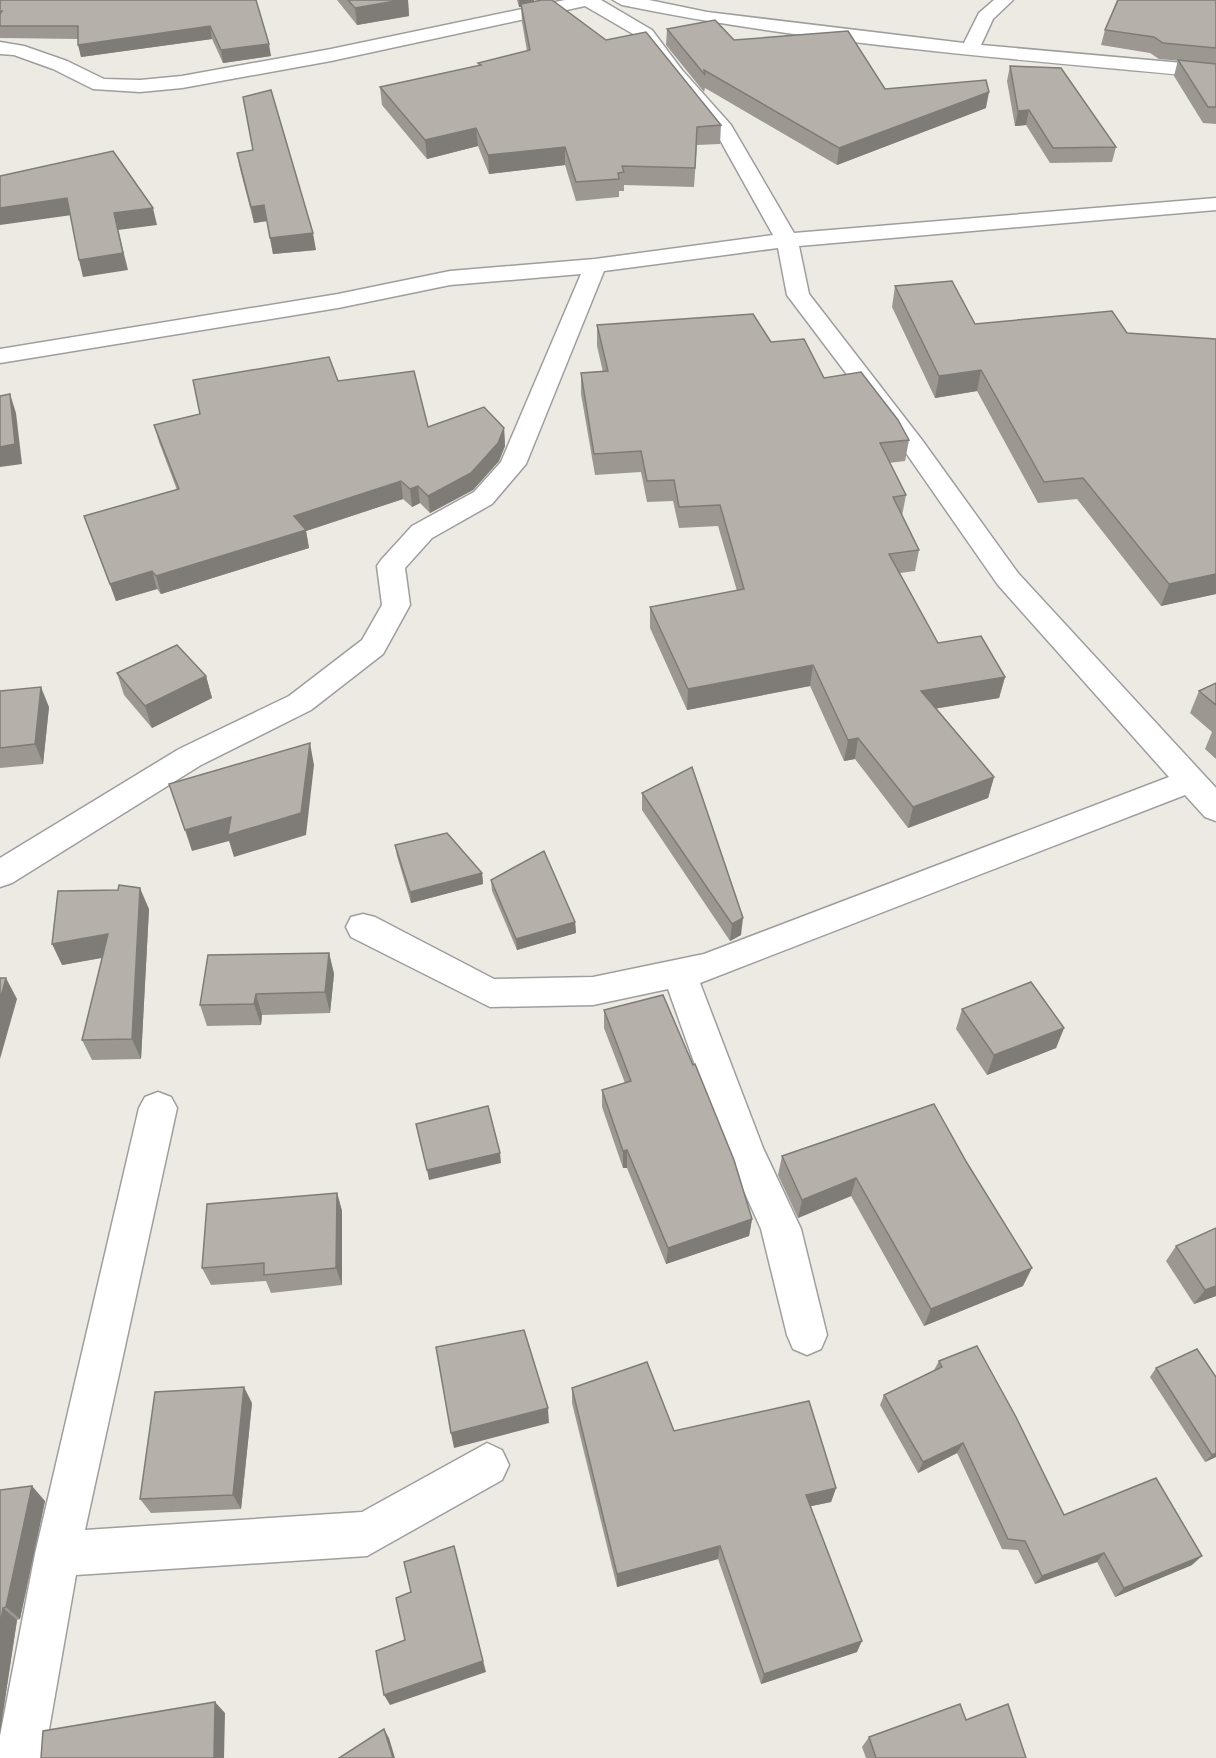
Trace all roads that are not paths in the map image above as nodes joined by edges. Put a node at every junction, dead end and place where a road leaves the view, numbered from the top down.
1 (586, 0) edge
2 (622, 0) edge
3 (1004, 0) edge
4 (0, 48) edge
5 (970, 50) junction
6 (1216, 72) edge
7 (1216, 204) edge
8 (787, 240) junction
9 (595, 266) junction
10 (0, 356) edge
11 (1190, 781) junction
12 (1216, 809) edge
13 (0, 874) edge
14 (363, 927) dead end
15 (679, 973) junction
16 (158, 1108) dead end
17 (807, 1335) dead end
18 (487, 1465) dead end
19 (57, 1554) junction
20 (20, 1758) edge

1 - 4 street
1 - 8 street
2 - 5 street
3 - 5 street
5 - 6 street
7 - 8 street
8 - 9 street
8 - 11 street
9 - 10 street
9 - 13 street
11 - 12 street
11 - 15 street
14 - 15 street
15 - 17 street
16 - 19 street
18 - 19 street
19 - 20 street

